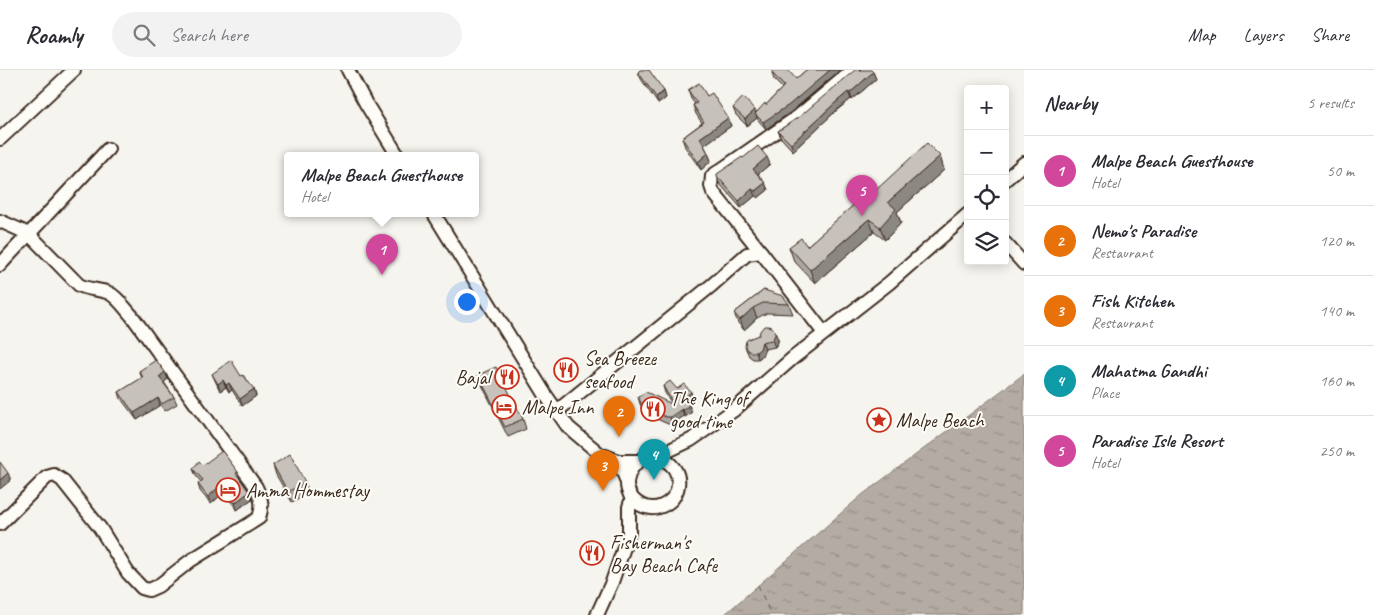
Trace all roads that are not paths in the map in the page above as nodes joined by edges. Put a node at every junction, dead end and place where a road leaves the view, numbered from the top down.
1 (74, 70) edge
2 (348, 70) edge
3 (853, 70) edge
4 (0, 139) edge
5 (108, 149) dead end
6 (396, 152) edge
7 (1024, 163) edge
8 (1009, 176) edge
9 (436, 217) edge
10 (964, 217) edge
11 (0, 221) edge
12 (29, 234) junction
13 (1009, 247) edge
14 (761, 252) junction
15 (0, 264) edge
16 (1024, 264) edge
17 (824, 333) junction
18 (557, 411) junction
19 (655, 457) junction
20 (638, 461) junction
21 (618, 462) junction
22 (627, 482) junction
23 (632, 498) junction
24 (0, 524) edge
25 (597, 615) edge

1 - 4 street
2 - 6 street
3 - 14 street
5 - 12 street
7 - 8 street
9 - 18 street
10 - 17 street
11 - 12 street
12 - 15 street
12 - 24 street
13 - 16 street
14 - 17 street
14 - 18 street
17 - 19 street
18 - 21 street
19 - 20 street
19 - 23 street
20 - 21 street
20 - 22 street
21 - 22 street
22 - 23 street
23 - 25 street

